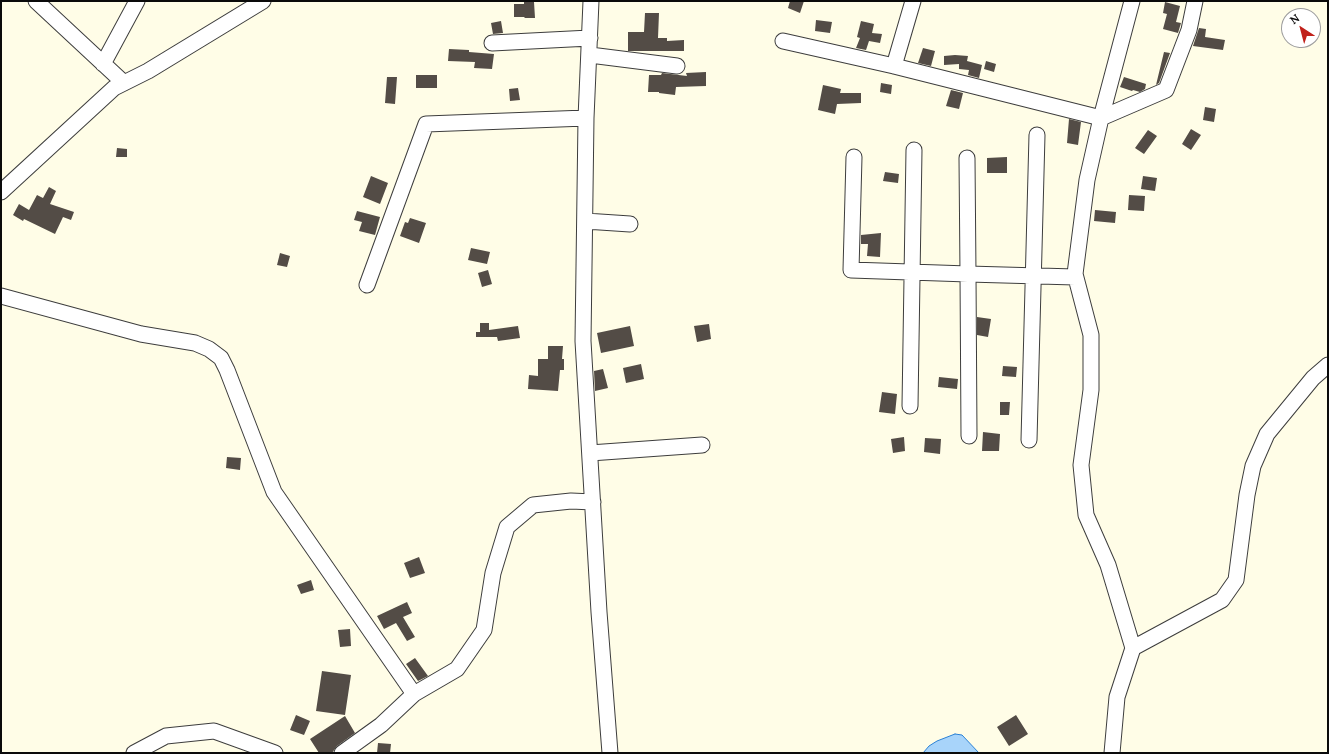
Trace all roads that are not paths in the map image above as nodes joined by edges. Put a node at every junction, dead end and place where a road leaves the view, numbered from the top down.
1 (36, 1) edge
2 (136, 1) edge
3 (263, 1) edge
4 (591, 1) edge
5 (913, 1) edge
6 (1132, 1) edge
7 (1195, 1) edge
8 (590, 38) junction
9 (783, 42) dead end
10 (492, 43) dead end
11 (590, 54) junction
12 (103, 64) junction
13 (677, 66) dead end
14 (894, 66) junction
15 (124, 83) junction
16 (586, 118) junction
17 (1100, 118) junction
18 (1036, 135) dead end
19 (914, 150) dead end
20 (854, 157) dead end
21 (967, 158) dead end
22 (1, 192) edge
23 (585, 221) junction
24 (630, 224) dead end
25 (912, 272) junction
26 (968, 274) junction
27 (1034, 276) junction
28 (1076, 276) junction
29 (367, 284) dead end
30 (1, 296) edge
31 (1328, 365) edge
32 (910, 406) dead end
33 (969, 436) dead end
34 (1029, 440) dead end
35 (702, 445) dead end
36 (590, 453) junction
37 (593, 502) junction
38 (1133, 648) junction
39 (414, 694) junction
40 (134, 753) edge
41 (275, 753) edge
42 (342, 753) edge
43 (610, 753) edge
44 (1112, 753) edge

1 - 12 street
2 - 12 street
3 - 15 street
4 - 8 street
5 - 14 street
6 - 17 street
7 - 17 street
8 - 10 street
8 - 11 street
9 - 14 street
11 - 13 street
11 - 16 street
12 - 15 street
14 - 17 street
15 - 22 street
16 - 23 street
16 - 29 street
17 - 28 street
18 - 27 street
19 - 25 street
20 - 25 street
21 - 26 street
23 - 24 street
23 - 36 street
25 - 26 street
25 - 32 street
26 - 27 street
26 - 33 street
27 - 28 street
27 - 34 street
28 - 38 street
30 - 39 street
31 - 38 street
35 - 36 street
36 - 37 street
37 - 39 street
37 - 43 street
38 - 44 street
39 - 42 street
40 - 41 street

